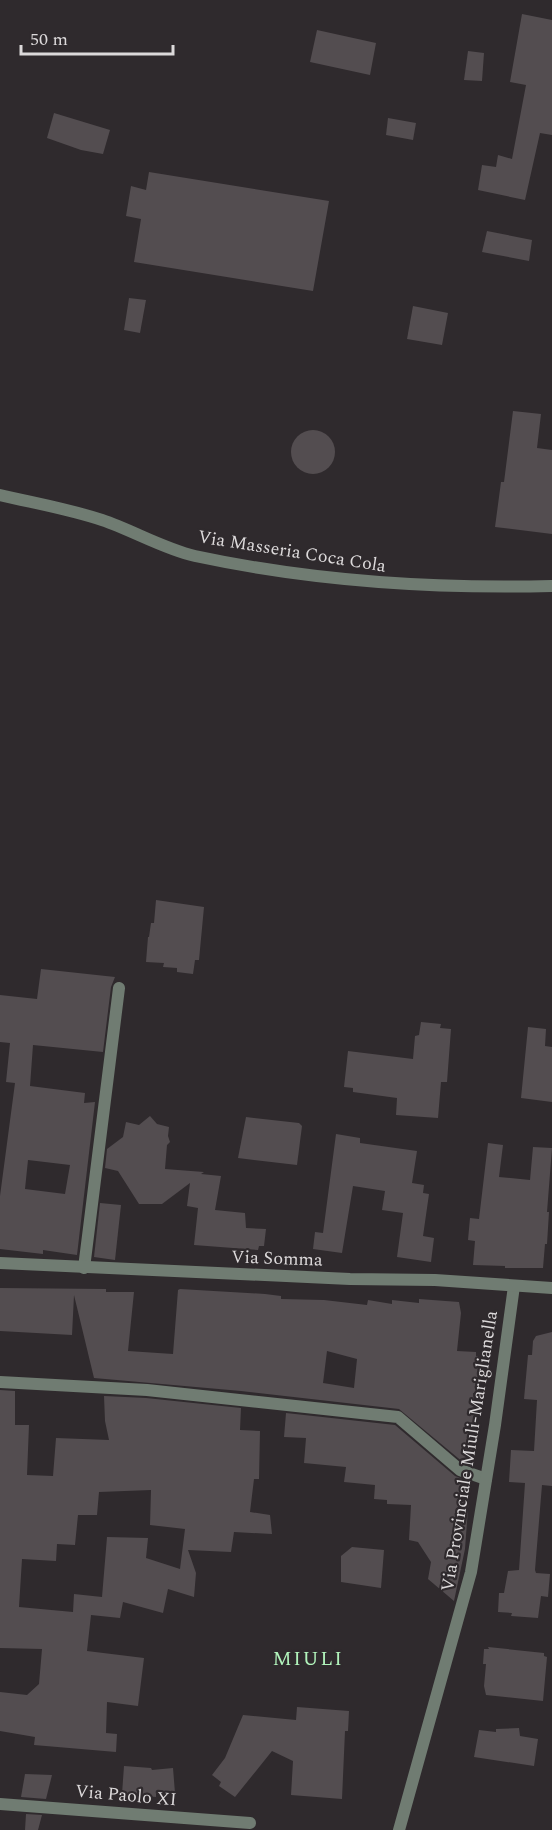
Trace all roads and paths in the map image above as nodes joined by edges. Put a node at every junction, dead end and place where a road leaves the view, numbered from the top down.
1 (0, 495) edge
2 (552, 586) edge
3 (119, 988) dead end
4 (0, 1263) edge
5 (84, 1268) junction
6 (514, 1286) junction
7 (552, 1288) edge
8 (0, 1382) edge
9 (486, 1479) junction
10 (0, 1804) edge
11 (250, 1823) dead end
12 (399, 1830) edge

1 - 2 street, Via Masseria Coca Cola
3 - 5 street
4 - 5 street, Via Somma
5 - 6 street, Via Somma
6 - 7 street, Via Somma
6 - 9 street, Via Provinciale Miuli-Mariglianella
8 - 9 street
9 - 12 street, Via Provinciale Miuli-Mariglianella
10 - 11 street, Via Paolo XI

